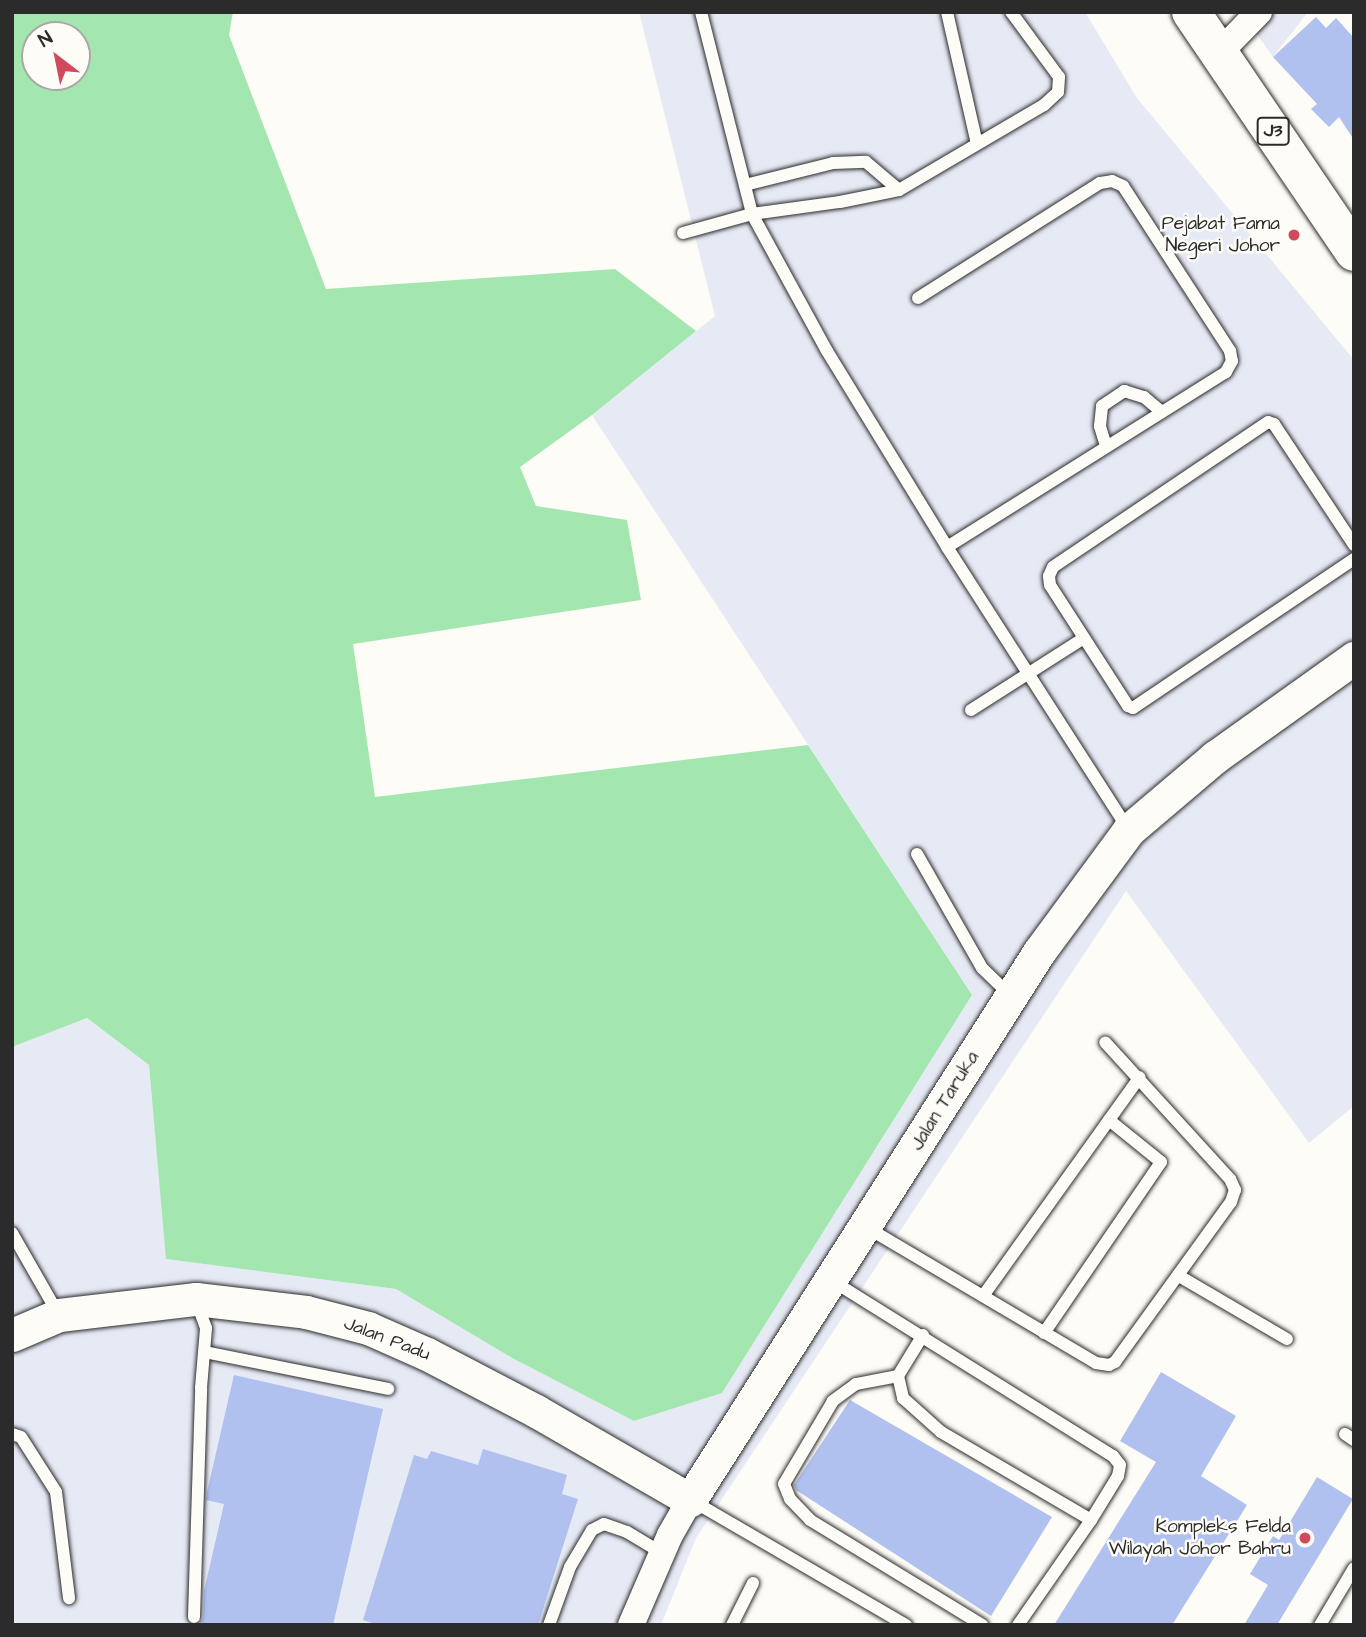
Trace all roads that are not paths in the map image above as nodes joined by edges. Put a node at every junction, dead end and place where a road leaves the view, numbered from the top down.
1 (701, 12) edge
2 (947, 12) edge
3 (1011, 12) edge
4 (1191, 12) edge
5 (1259, 12) edge
6 (1220, 52) junction
7 (977, 144) junction
8 (745, 185) junction
9 (899, 190) junction
10 (752, 214) junction
11 (683, 233) dead end
12 (1354, 252) edge
13 (918, 298) dead end
14 (1162, 412) junction
15 (1106, 446) junction
16 (1354, 545) edge
17 (947, 547) junction
18 (1354, 559) edge
19 (1084, 638) junction
20 (1354, 658) edge
21 (1028, 674) junction
22 (971, 710) dead end
23 (1129, 830) junction
24 (918, 854) dead end
25 (1012, 996) junction
26 (1105, 1042) dead end
27 (1140, 1077) junction
28 (1109, 1119) junction
29 (866, 1227) junction
30 (12, 1233) edge
31 (1179, 1276) junction
32 (831, 1280) junction
33 (983, 1296) junction
34 (196, 1299) junction
35 (59, 1315) junction
36 (1044, 1333) junction
37 (12, 1335) edge
38 (923, 1335) junction
39 (1287, 1339) dead end
40 (205, 1352) junction
41 (898, 1376) junction
42 (388, 1390) dead end
43 (12, 1434) edge
44 (690, 1500) junction
45 (1091, 1520) junction
46 (662, 1553) junction
47 (1352, 1575) edge
48 (753, 1583) dead end
49 (69, 1598) dead end
50 (194, 1617) dead end
51 (549, 1625) edge
52 (631, 1625) edge
53 (732, 1625) edge
54 (906, 1625) edge
55 (982, 1625) edge
56 (1018, 1625) edge
57 (1320, 1625) edge

1 - 8 lane
2 - 7 lane
3 - 7 lane
4 - 6 main road, J3
5 - 6 street
6 - 12 main road, J3
7 - 9 lane
8 - 9 lane
8 - 10 lane
9 - 10 lane
10 - 11 lane
10 - 17 lane
13 - 14 lane
14 - 15 lane
14 - 15 lane
15 - 17 lane
16 - 19 lane
17 - 21 lane
18 - 19 lane
19 - 21 lane
20 - 23 street, Jalan Taruka
21 - 22 lane
21 - 23 lane
23 - 25 street, Jalan Taruka
24 - 25 lane
25 - 29 street, Jalan Taruka
26 - 27 lane
27 - 28 lane
27 - 31 lane
28 - 33 lane
28 - 36 lane
29 - 32 street, Jalan Taruka
29 - 33 lane
30 - 35 lane
31 - 36 lane
31 - 39 lane
32 - 38 lane
32 - 44 street, Jalan Taruka
33 - 36 lane
34 - 35 street, Jalan Padu
34 - 40 lane
34 - 44 street, Jalan Padu
35 - 37 street, Jalan Padu
38 - 41 lane
38 - 45 lane
40 - 42 lane
40 - 50 lane
41 - 45 lane
41 - 55 lane
43 - 49 lane
44 - 46 street, Jalan Taruka
44 - 54 lane
45 - 56 lane
46 - 51 lane
46 - 52 street, Jalan Taruka
47 - 57 lane
48 - 53 lane

